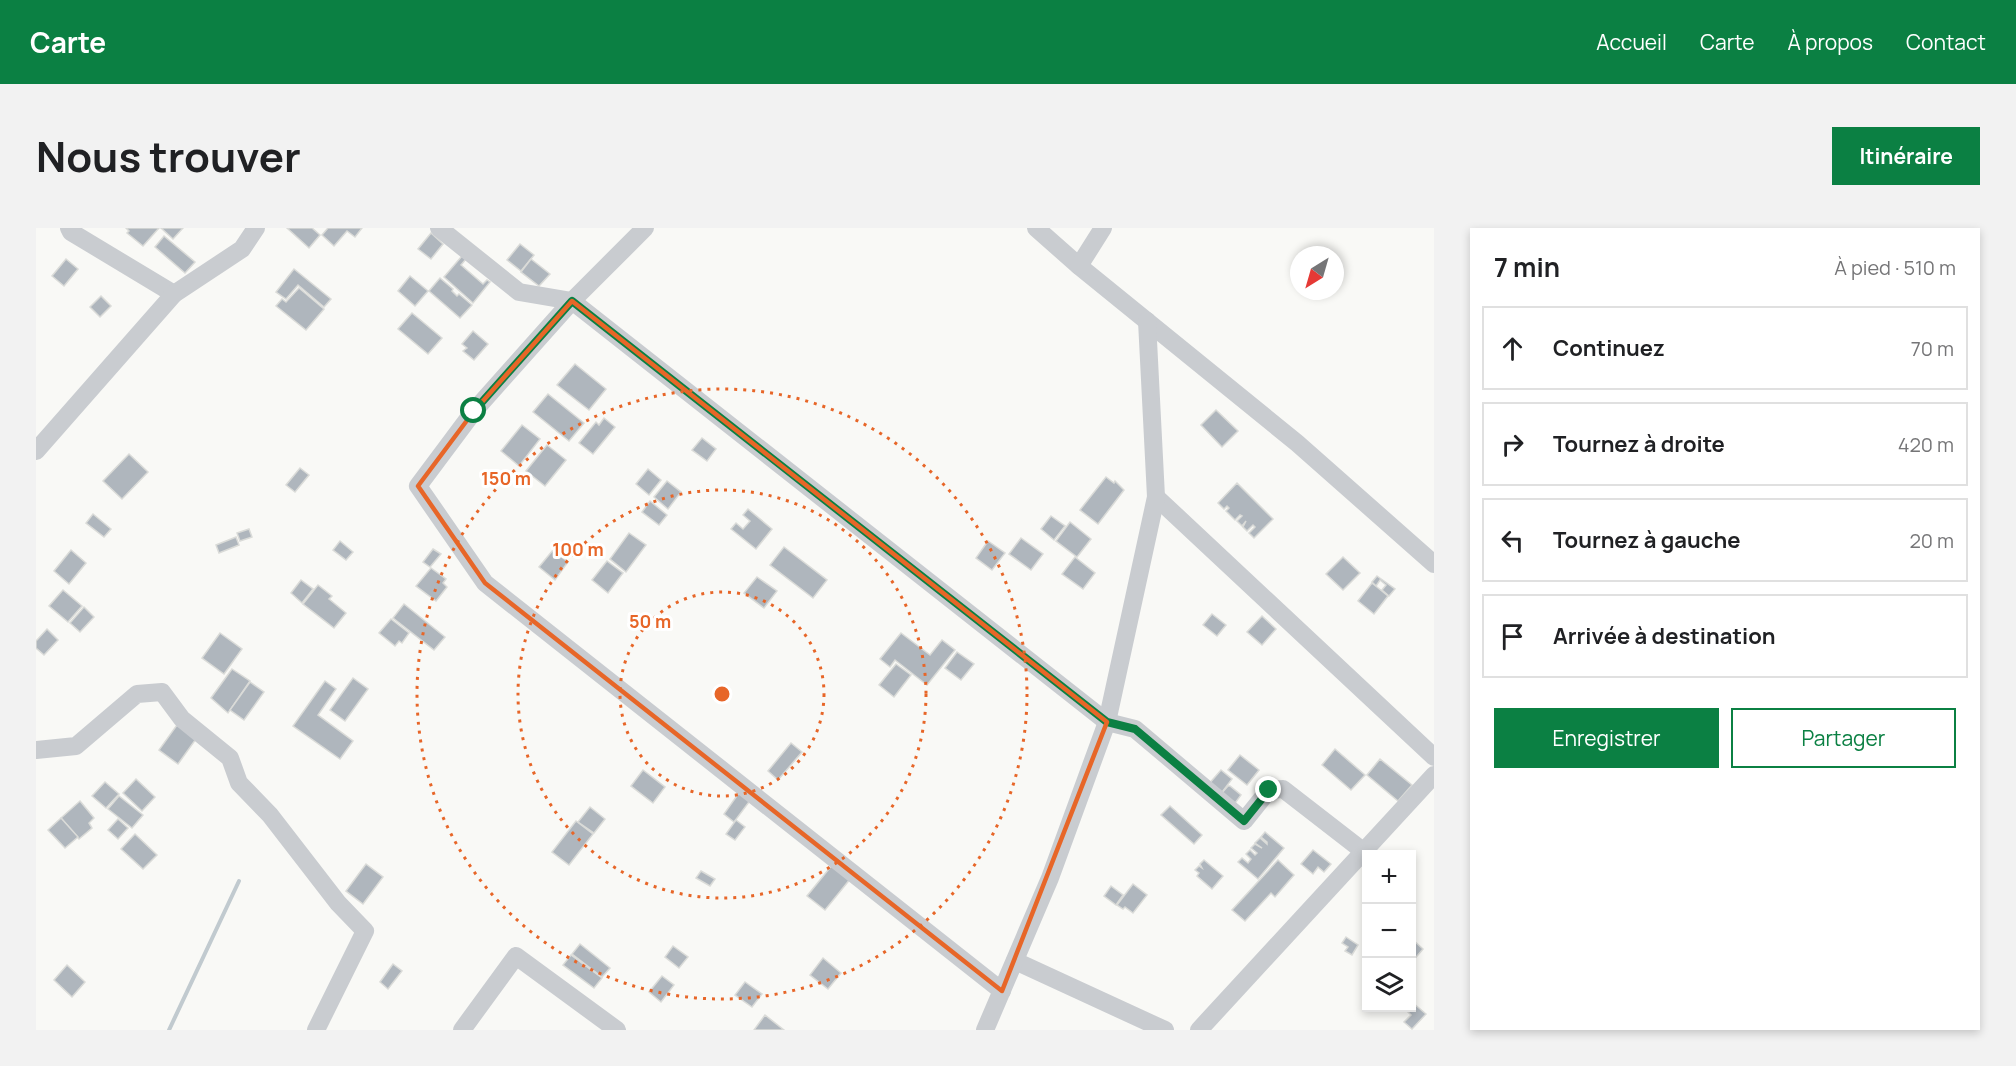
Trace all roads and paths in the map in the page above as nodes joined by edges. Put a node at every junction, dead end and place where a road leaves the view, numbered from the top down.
1 (69, 228) edge
2 (256, 228) edge
3 (439, 228) edge
4 (645, 228) edge
5 (1036, 228) edge
6 (1103, 228) edge
7 (1079, 266) junction
8 (174, 294) junction
9 (572, 301) junction
10 (1147, 321) junction
11 (36, 451) edge
12 (1156, 497) junction
13 (1434, 564) edge
14 (1107, 722) junction
15 (36, 750) edge
16 (1434, 757) edge
17 (1434, 775) edge
18 (1362, 850) edge
19 (1364, 850) edge
20 (1362, 852) edge
21 (1014, 961) junction
22 (1002, 991) junction
23 (316, 1030) edge
24 (462, 1030) edge
25 (617, 1030) edge
26 (985, 1030) edge
27 (1165, 1030) edge
28 (1199, 1030) edge

1 - 8 street
2 - 8 street
3 - 9 street
4 - 9 street
5 - 7 street
6 - 7 street
7 - 10 street
8 - 11 street
9 - 14 street
9 - 22 street
10 - 12 street
10 - 13 street
12 - 14 street
12 - 16 street
14 - 18 street
14 - 21 street
15 - 23 street
17 - 19 street
20 - 28 street
21 - 22 street
21 - 27 street
22 - 26 street
24 - 25 street

